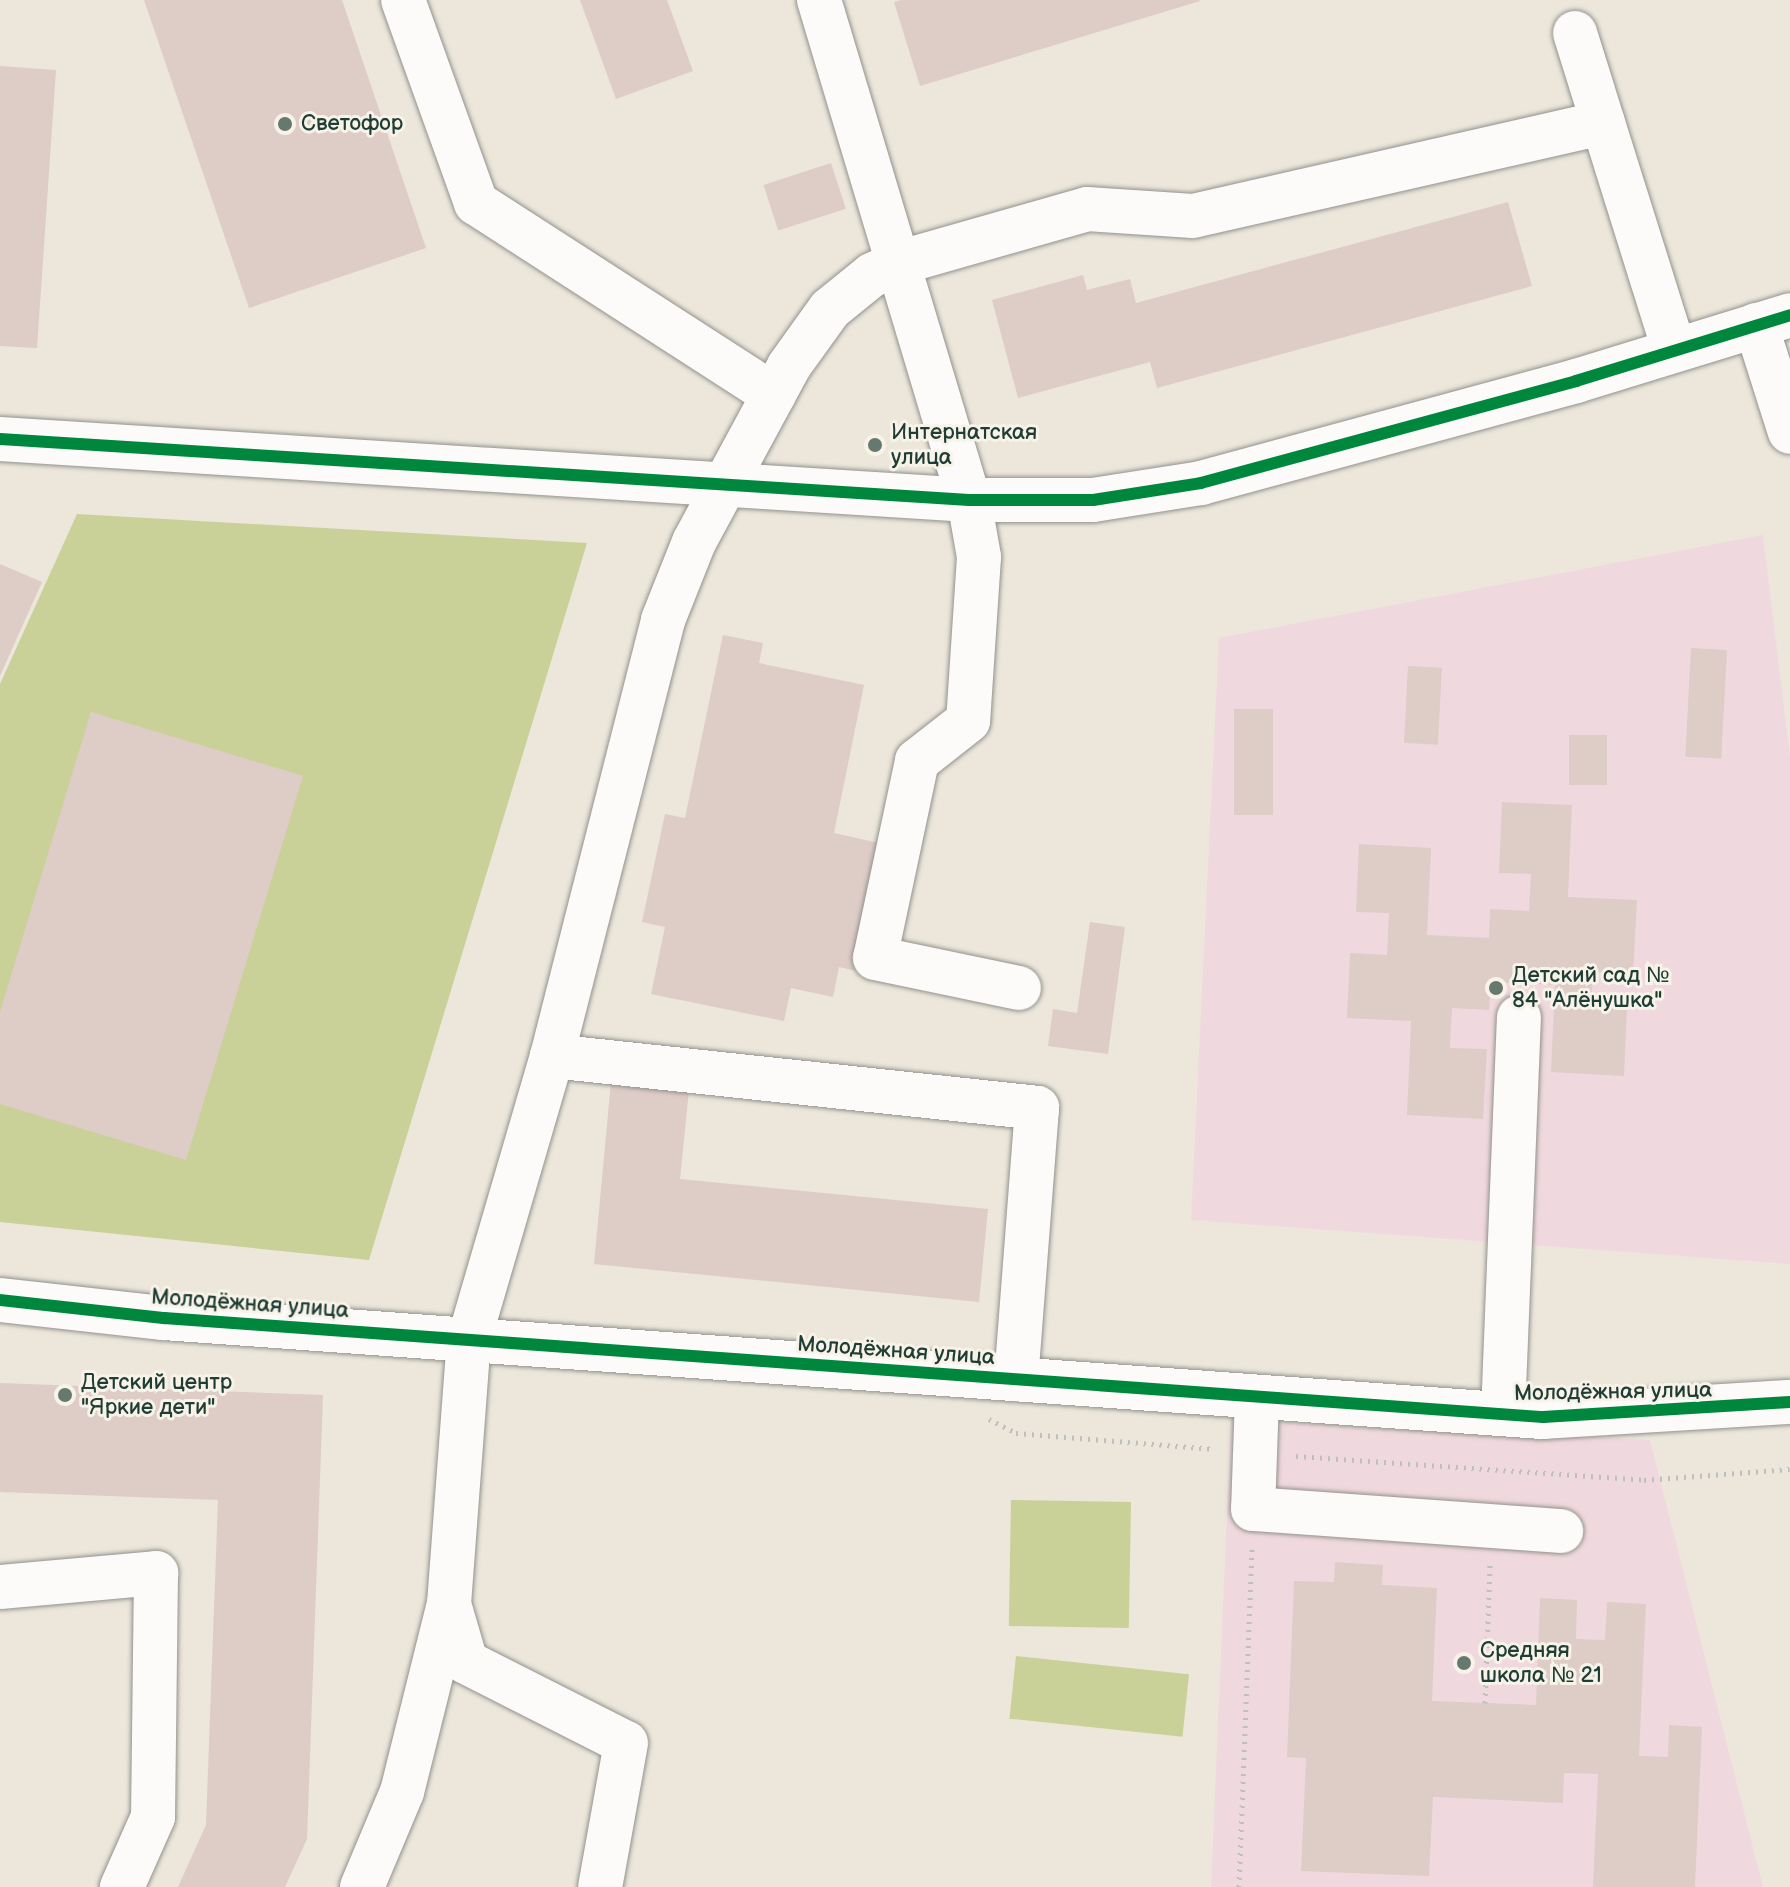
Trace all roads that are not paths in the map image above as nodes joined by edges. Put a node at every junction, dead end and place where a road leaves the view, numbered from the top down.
1 (403, 0) edge
2 (819, 0) edge
3 (1575, 33) dead end
4 (1603, 123) junction
5 (898, 263) junction
6 (1773, 320) edge
7 (1674, 349) junction
8 (774, 395) junction
9 (1790, 432) edge
10 (0, 439) edge
11 (728, 486) junction
12 (969, 500) junction
13 (1019, 988) dead end
14 (1519, 1017) dead end
15 (552, 1056) junction
16 (0, 1300) edge
17 (469, 1340) junction
18 (1016, 1379) junction
19 (1257, 1397) junction
20 (1790, 1402) edge
21 (1503, 1414) junction
22 (1561, 1531) dead end
23 (0, 1587) edge
24 (449, 1604) junction
25 (122, 1887) edge
26 (362, 1887) edge
27 (600, 1887) edge

1 - 8 street
2 - 5 street
3 - 4 street
4 - 5 street
4 - 7 street
5 - 8 street
5 - 12 street
6 - 7 street
6 - 9 street
7 - 12 street
8 - 11 street
10 - 11 street
11 - 12 street
11 - 15 street
12 - 13 street
14 - 21 street
15 - 17 street
15 - 18 street
16 - 17 street, Молодёжная улица
17 - 18 street, Молодёжная улица
17 - 24 street
18 - 19 street, Молодёжная улица
19 - 21 street, Молодёжная улица
19 - 22 street
20 - 21 street, Молодёжная улица
23 - 25 street
24 - 26 street
24 - 27 street

